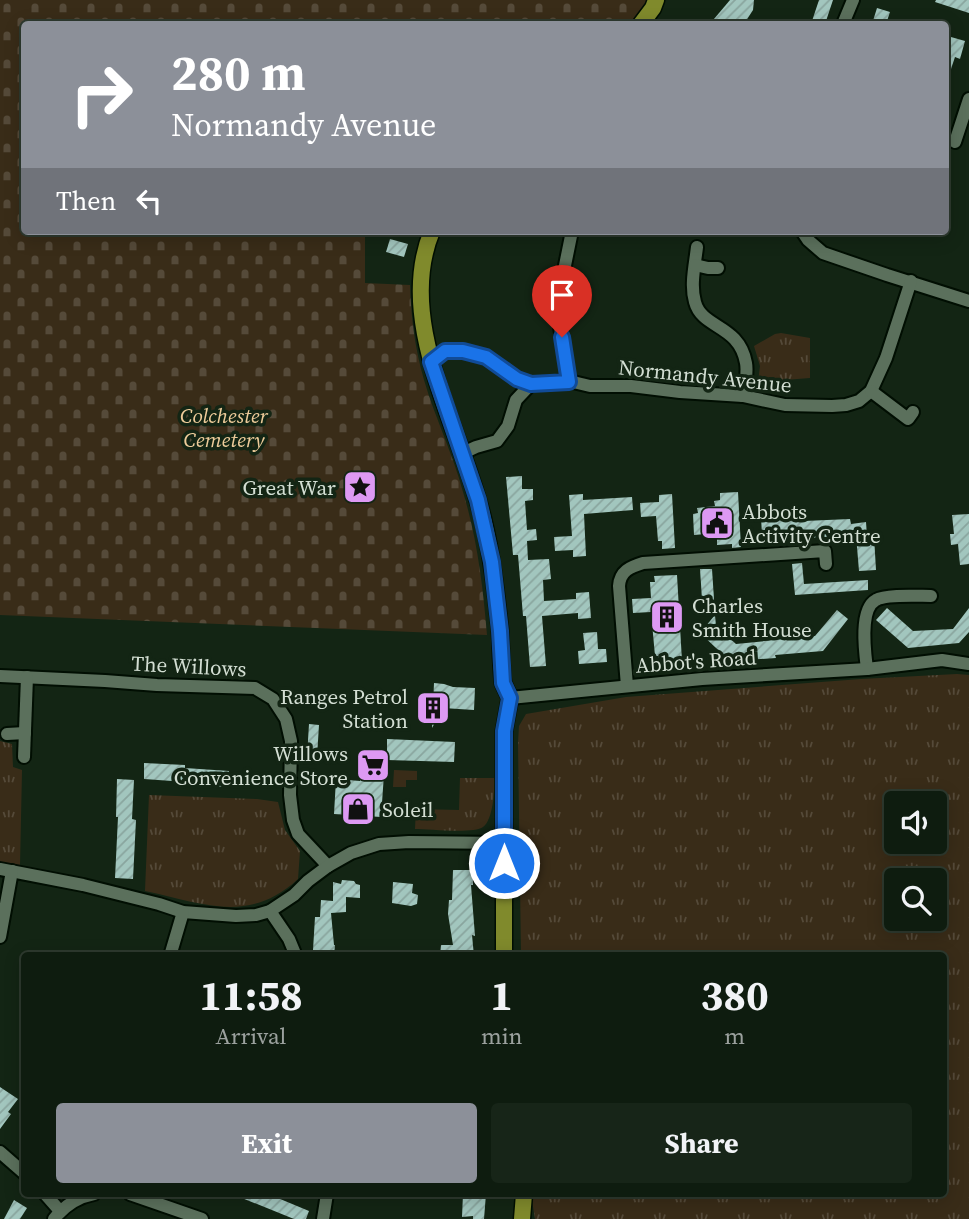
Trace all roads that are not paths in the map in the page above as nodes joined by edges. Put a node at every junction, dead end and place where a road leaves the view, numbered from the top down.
1 (656, 0) edge
2 (853, 0) edge
3 (643, 21) edge
4 (844, 21) edge
5 (969, 99) edge
6 (952, 133) edge
7 (431, 235) edge
8 (571, 235) edge
9 (805, 235) edge
10 (697, 247) dead end
11 (695, 265) junction
12 (718, 268) dead end
13 (911, 281) junction
14 (969, 301) edge
15 (431, 362) junction
16 (569, 382) junction
17 (531, 384) junction
18 (871, 391) junction
19 (743, 396) junction
20 (907, 420) dead end
21 (463, 453) junction
22 (826, 564) dead end
23 (931, 596) dead end
24 (969, 664) edge
25 (867, 669) junction
26 (0, 676) edge
27 (27, 677) junction
28 (627, 686) junction
29 (510, 698) junction
30 (25, 733) junction
31 (7, 734) dead end
32 (24, 757) dead end
33 (504, 843) junction
34 (328, 866) junction
35 (6, 870) edge
36 (270, 911) junction
37 (183, 912) junction
38 (4, 940) edge
39 (171, 952) edge
40 (294, 952) edge
41 (505, 952) edge
42 (0, 1152) edge
43 (21, 1170) edge
44 (47, 1197) edge
45 (81, 1197) edge
46 (139, 1197) edge
47 (327, 1197) edge
48 (524, 1197) edge
49 (57, 1215) edge
50 (202, 1219) edge
51 (323, 1219) edge
52 (523, 1219) edge

1 - 3 main road
2 - 4 street
5 - 6 street
7 - 15 main road
8 - 16 street
9 - 13 street
10 - 11 street
11 - 12 street
11 - 19 street
13 - 14 street
13 - 18 street
15 - 17 street
15 - 21 main road
16 - 17 street, Normandy Avenue
16 - 19 street, Normandy Avenue
17 - 21 street
18 - 19 street, Normandy Avenue
18 - 20 street
21 - 29 main road
22 - 28 street
23 - 25 street
24 - 25 street, Abbot's Road
25 - 28 street, Abbot's Road
26 - 27 street, The Willows
27 - 30 street
27 - 34 street, The Willows
28 - 29 street, Abbot's Road
29 - 33 main road
30 - 31 street
30 - 32 street
33 - 34 street
33 - 41 main road
34 - 36 street
35 - 37 street
35 - 38 street
36 - 37 street
36 - 40 street
37 - 39 street
42 - 43 street
44 - 49 street
45 - 49 street
46 - 50 street
47 - 51 street
48 - 52 main road

